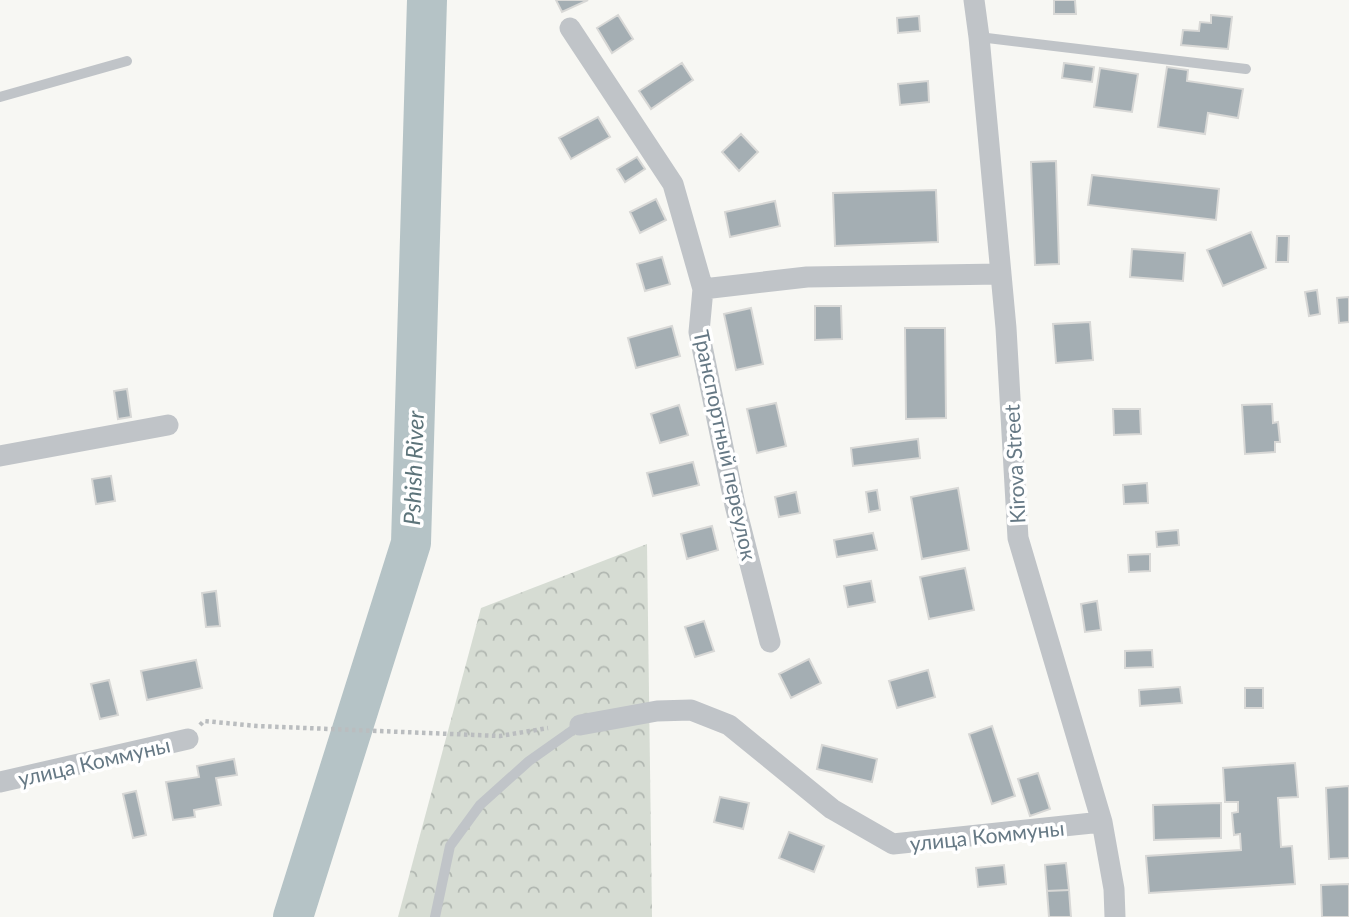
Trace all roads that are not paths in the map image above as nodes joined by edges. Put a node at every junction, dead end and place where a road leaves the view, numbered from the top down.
1 (974, 0) edge
2 (570, 28) dead end
3 (979, 37) junction
4 (127, 61) dead end
5 (1246, 69) dead end
6 (0, 97) edge
7 (1001, 274) junction
8 (702, 289) junction
9 (169, 425) dead end
10 (0, 456) edge
11 (770, 642) dead end
12 (580, 725) joint
13 (188, 739) road end
14 (0, 782) edge
15 (1102, 822) junction
16 (435, 917) edge
17 (1115, 917) edge

1 - 3 street, Kirova Street
2 - 8 street, Транспортный переулок
3 - 5 lane
3 - 7 street, Kirova Street
4 - 6 lane
7 - 8 street
7 - 15 street, Kirova Street
8 - 11 street, Транспортный переулок
9 - 10 street
12 - 15 street, улица Коммуны
12 - 16 lane
13 - 14 street, улица Коммуны
15 - 17 street, Kirova Street

